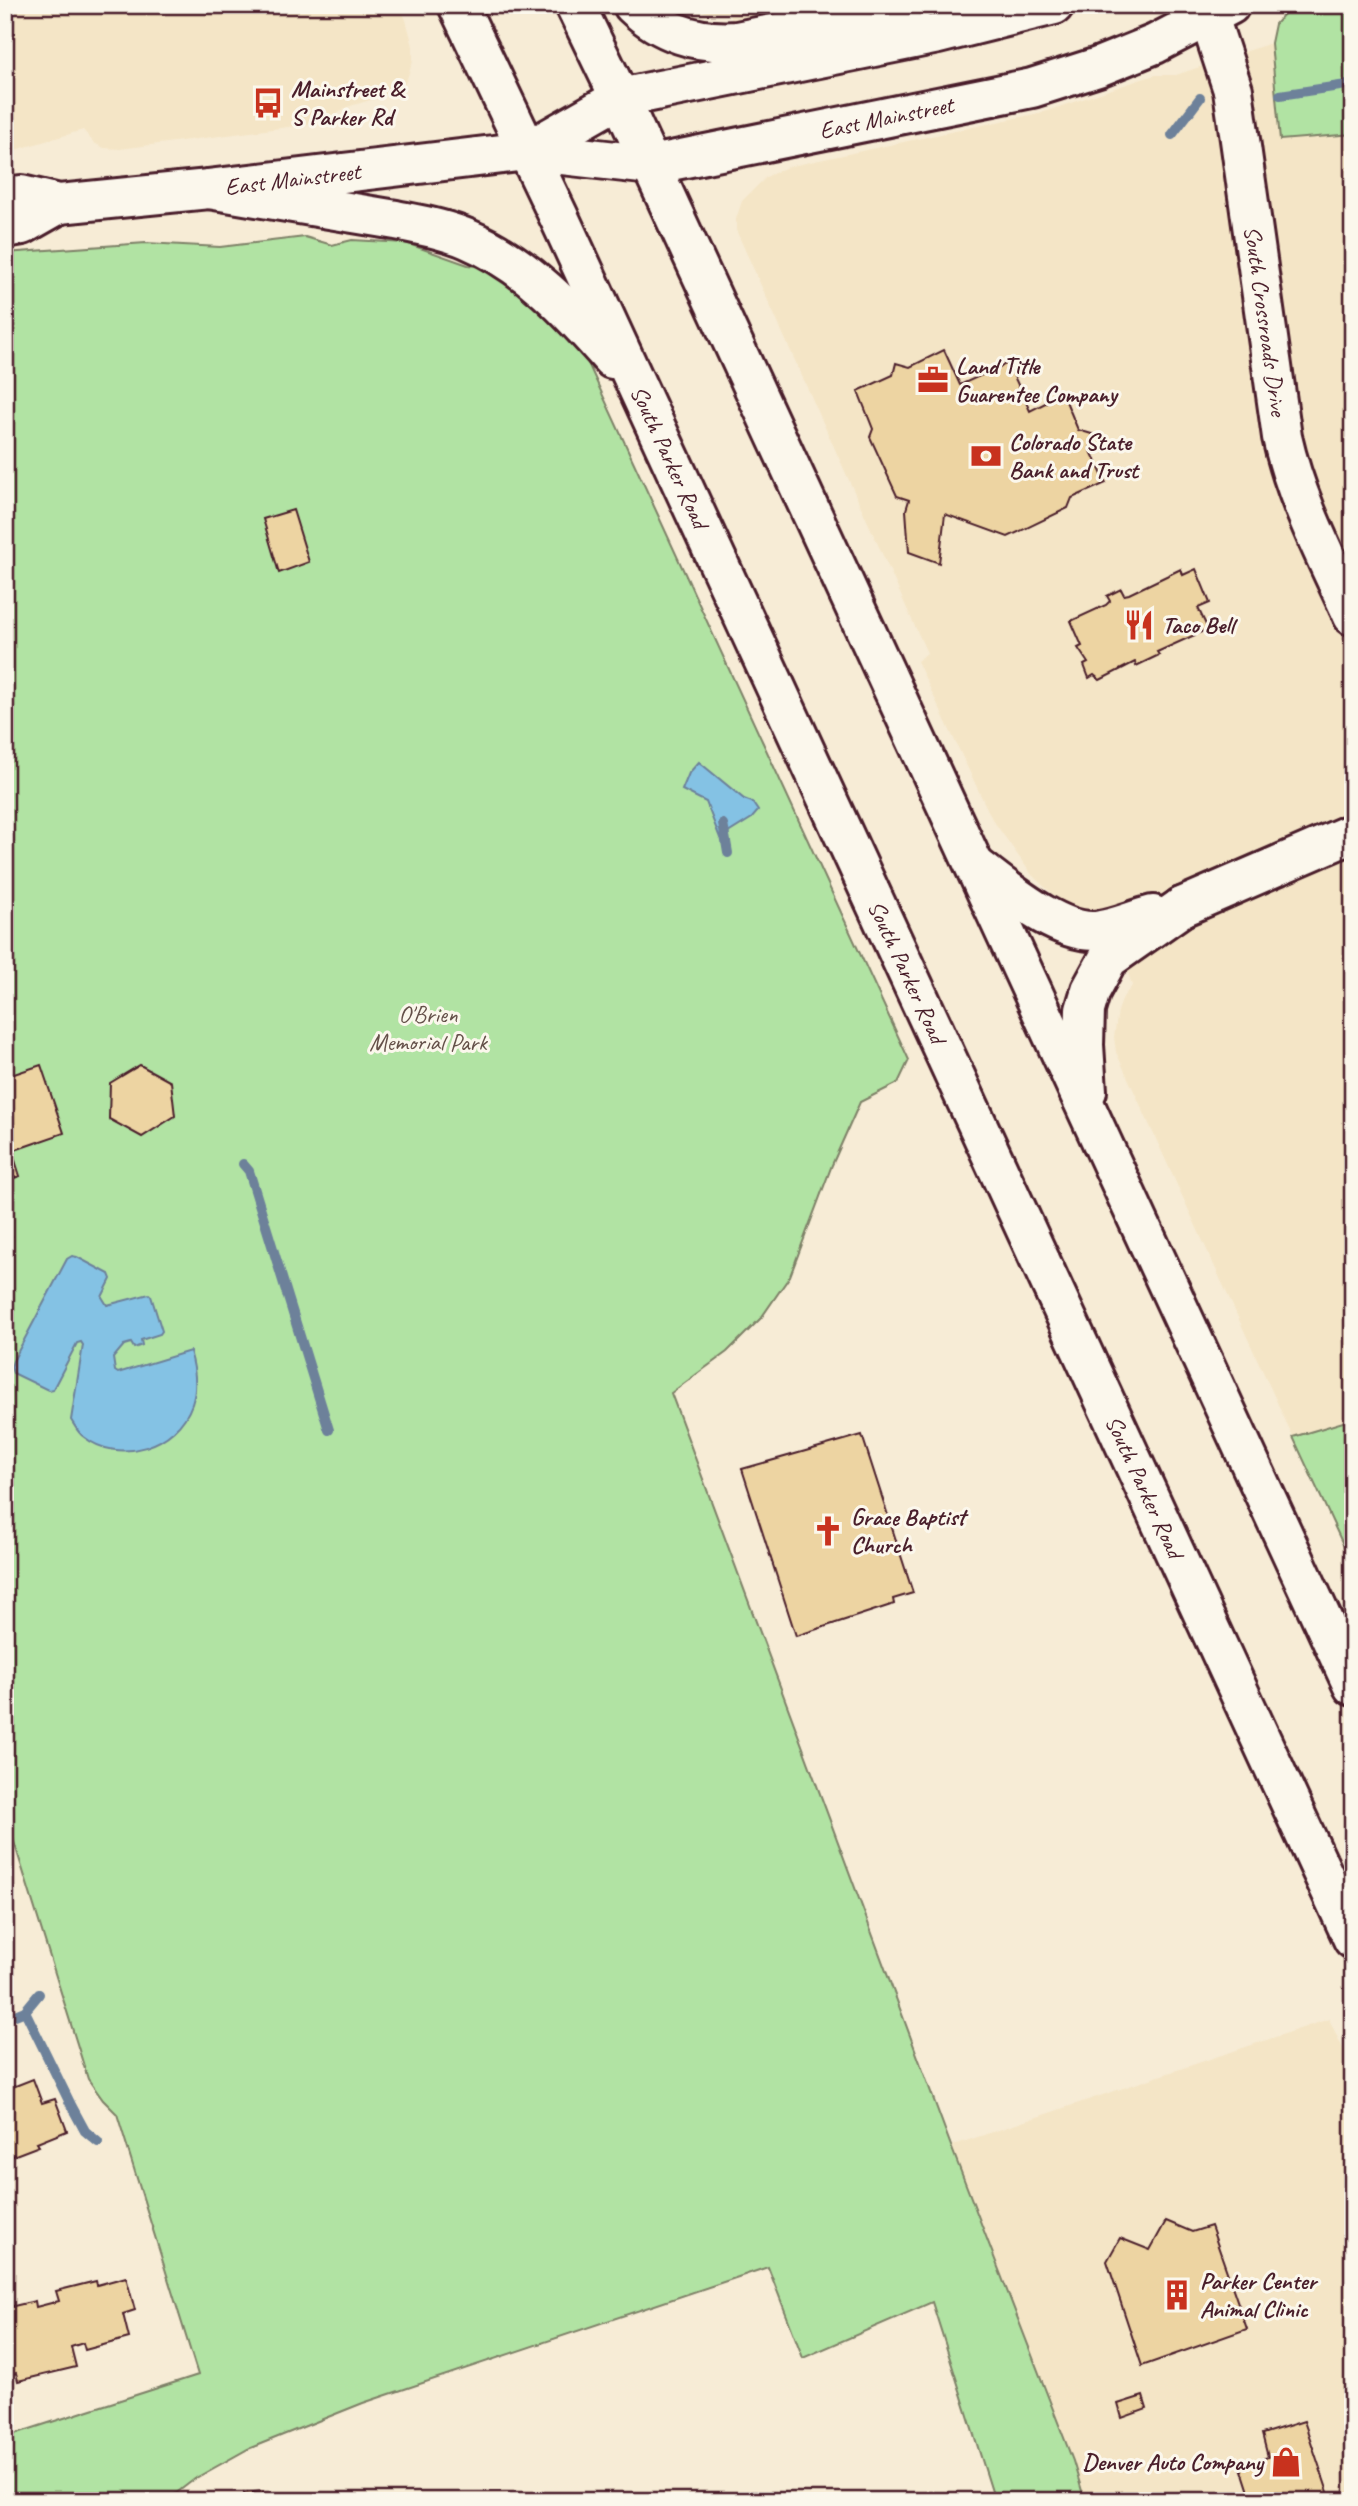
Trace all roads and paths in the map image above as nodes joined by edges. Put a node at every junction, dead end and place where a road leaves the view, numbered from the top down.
1 (457, 5) edge
2 (575, 5) edge
3 (633, 5) edge
4 (1054, 5) edge
5 (1216, 9) edge
6 (926, 36) junction
7 (620, 98) junction
8 (527, 151) junction
9 (651, 165) junction
10 (209, 189) junction
11 (5, 197) edge
12 (58, 204) junction
13 (5, 228) edge
14 (639, 390) junction
15 (1353, 616) edge
16 (1353, 833) edge
17 (974, 864) junction
18 (1182, 907) junction
19 (1089, 1114) junction
20 (1353, 1686) edge
21 (1353, 1939) edge

1 - 8 main road, South Parker Road
2 - 7 main road
3 - 6 main road
4 - 6 main road, East Mainstreet
5 - 9 main road, East Mainstreet
5 - 15 main road, South Crossroads Drive
6 - 7 main road, East Mainstreet
7 - 8 main road, East Mainstreet
7 - 9 main road
8 - 9 main road, East Mainstreet
8 - 10 main road, East Mainstreet
8 - 14 main road, South Parker Road
9 - 17 main road
10 - 12 main road, East Mainstreet
10 - 14 main road
11 - 12 main road, East Mainstreet
12 - 13 main road, East Mainstreet
14 - 21 main road, South Parker Road
16 - 18 main road
17 - 18 main road
17 - 19 main road
18 - 19 main road
19 - 20 main road

